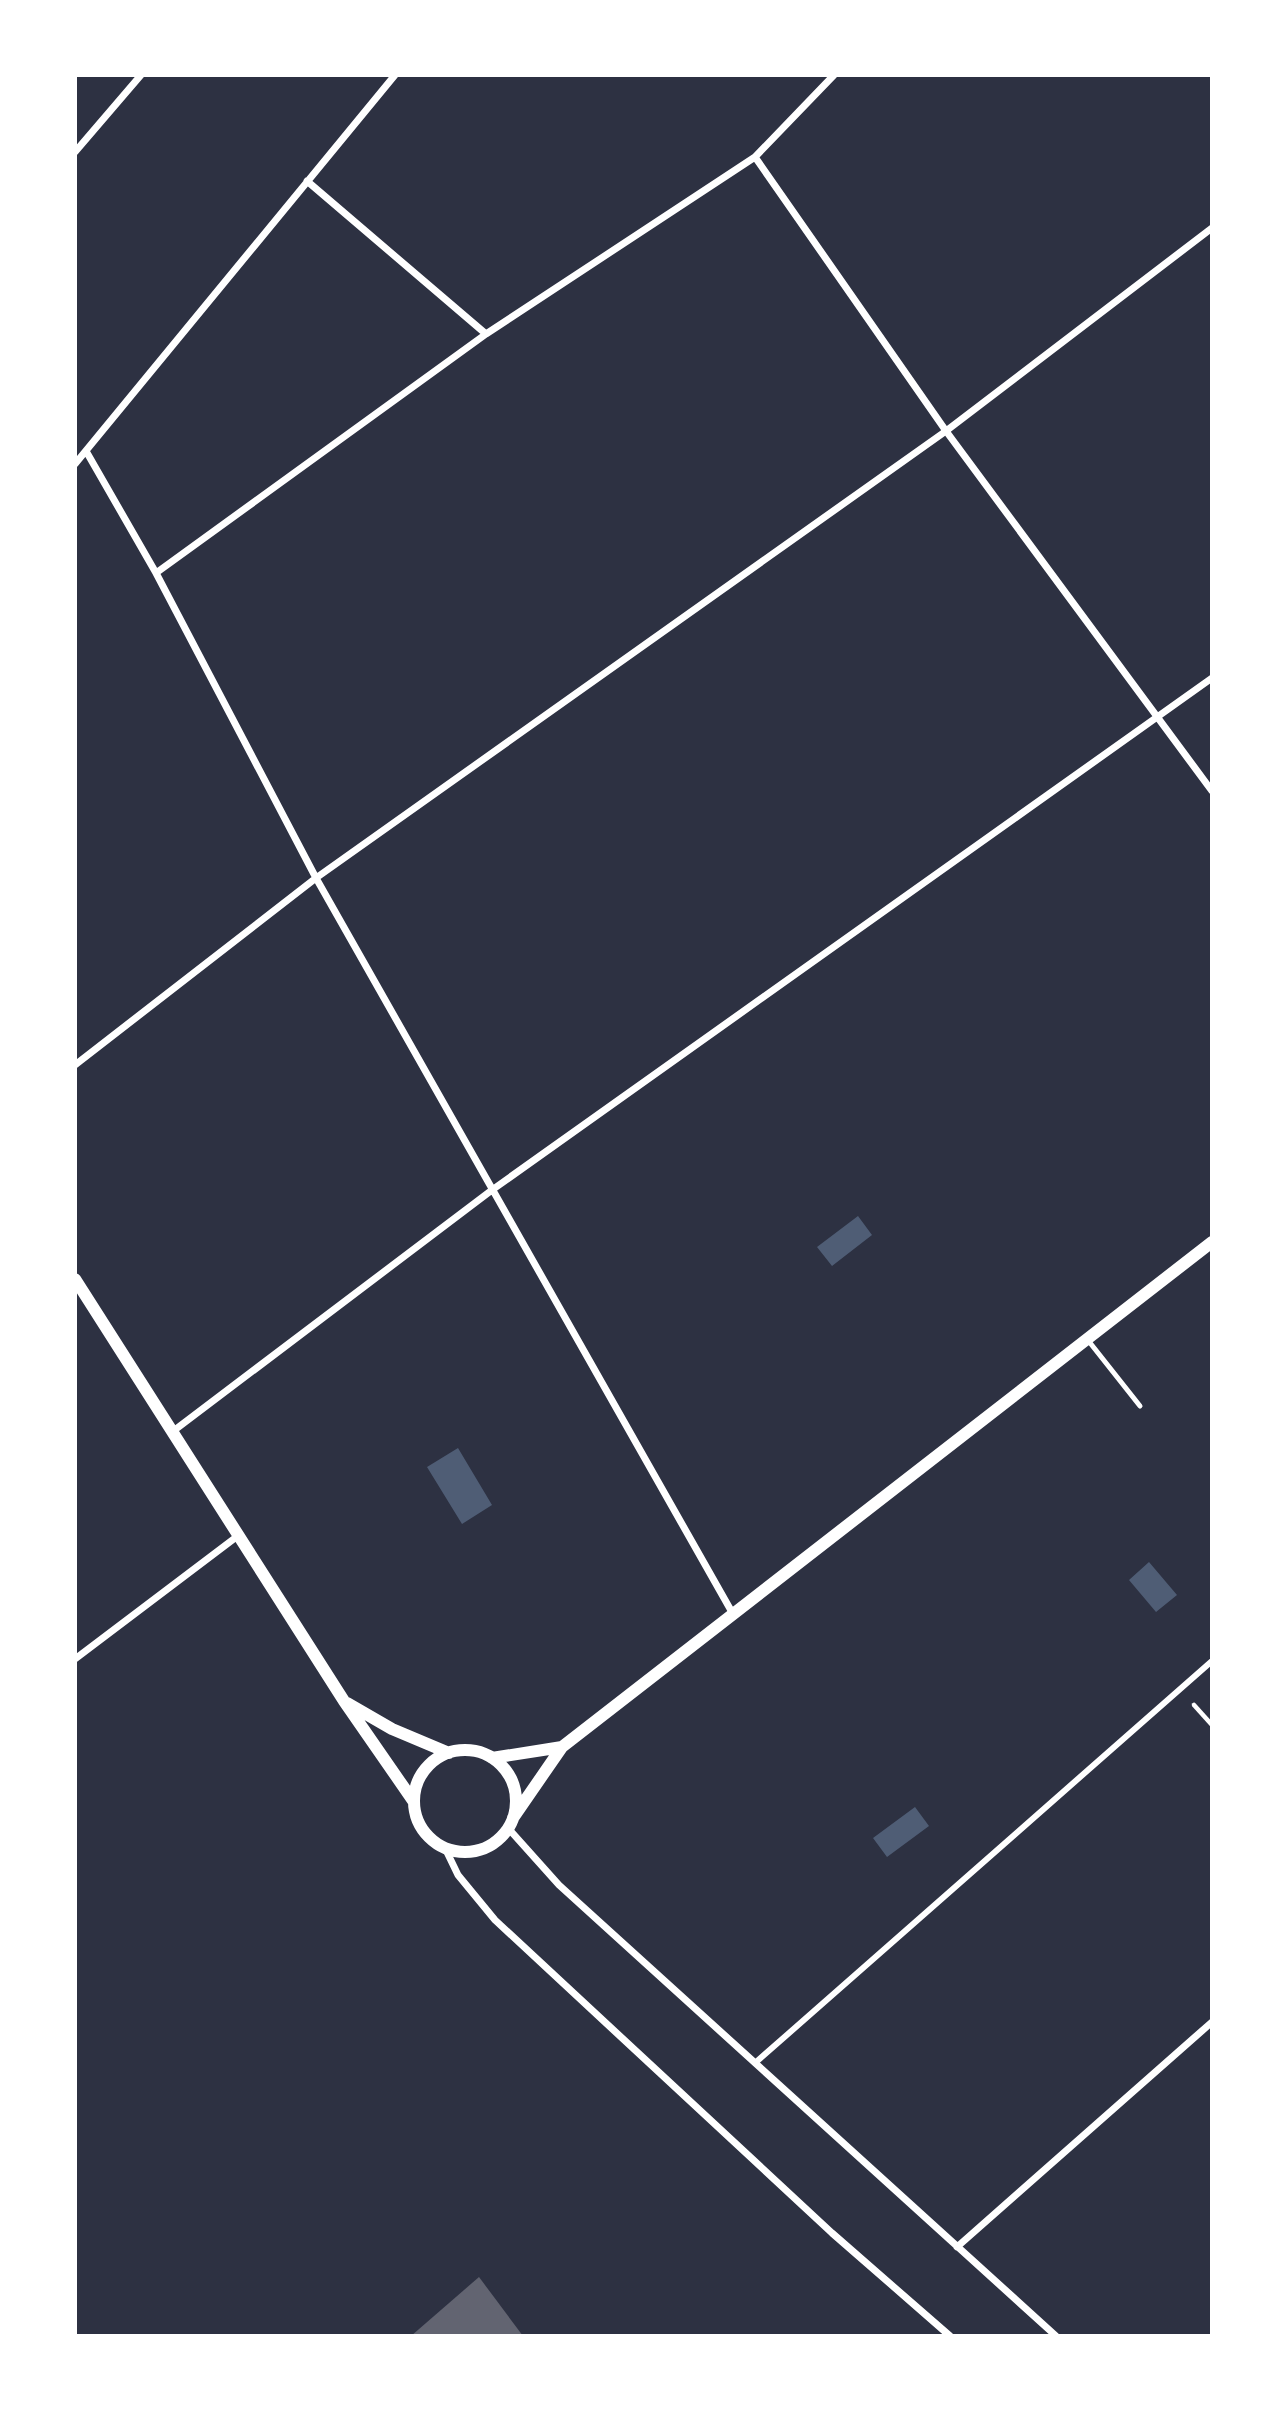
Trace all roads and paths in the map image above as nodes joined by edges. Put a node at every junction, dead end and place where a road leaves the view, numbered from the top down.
1 (141, 75) edge
2 (396, 75) edge
3 (834, 75) edge
4 (75, 152) edge
5 (755, 157) junction
6 (307, 181) junction
7 (1212, 228) edge
8 (486, 334) junction
9 (946, 431) junction
10 (86, 451) junction
11 (75, 464) edge
12 (156, 573) junction
13 (1212, 678) edge
14 (1158, 717) junction
15 (1212, 791) edge
16 (316, 878) junction
17 (75, 1065) edge
18 (492, 1190) junction
19 (1212, 1242) edge
20 (75, 1279) edge
21 (1087, 1339) junction
22 (1139, 1406) dead end
23 (172, 1432) junction
24 (240, 1535) junction
25 (733, 1615) junction
26 (75, 1659) edge
27 (1212, 1661) edge
28 (344, 1701) junction
29 (562, 1747) junction
30 (449, 1753) junction
31 (492, 1758) junction
32 (414, 1802) junction
33 (511, 1823) junction
34 (445, 1848) junction
35 (1212, 2022) edge
36 (755, 2063) junction
37 (957, 2247) junction
38 (946, 2334) edge
39 (1056, 2336) edge

1 - 4 street
2 - 6 street
3 - 5 street
5 - 8 street
5 - 9 street
6 - 8 street
6 - 10 street
7 - 9 street
8 - 12 street
9 - 14 street
9 - 16 street
10 - 11 street
10 - 12 street
12 - 16 street
13 - 14 street
14 - 15 street
14 - 18 street
16 - 17 street
16 - 18 street
18 - 23 street
18 - 25 street
19 - 21 street
20 - 23 street
21 - 22 lane
21 - 25 street
23 - 24 street
24 - 26 street
24 - 28 street
25 - 29 street
27 - 36 street
28 - 30 street
28 - 32 street
29 - 31 street
29 - 33 street
30 - 31 street
30 - 32 street
31 - 33 street
32 - 34 street
33 - 34 street
33 - 36 street
34 - 38 street
35 - 37 street
36 - 37 street
37 - 39 street

